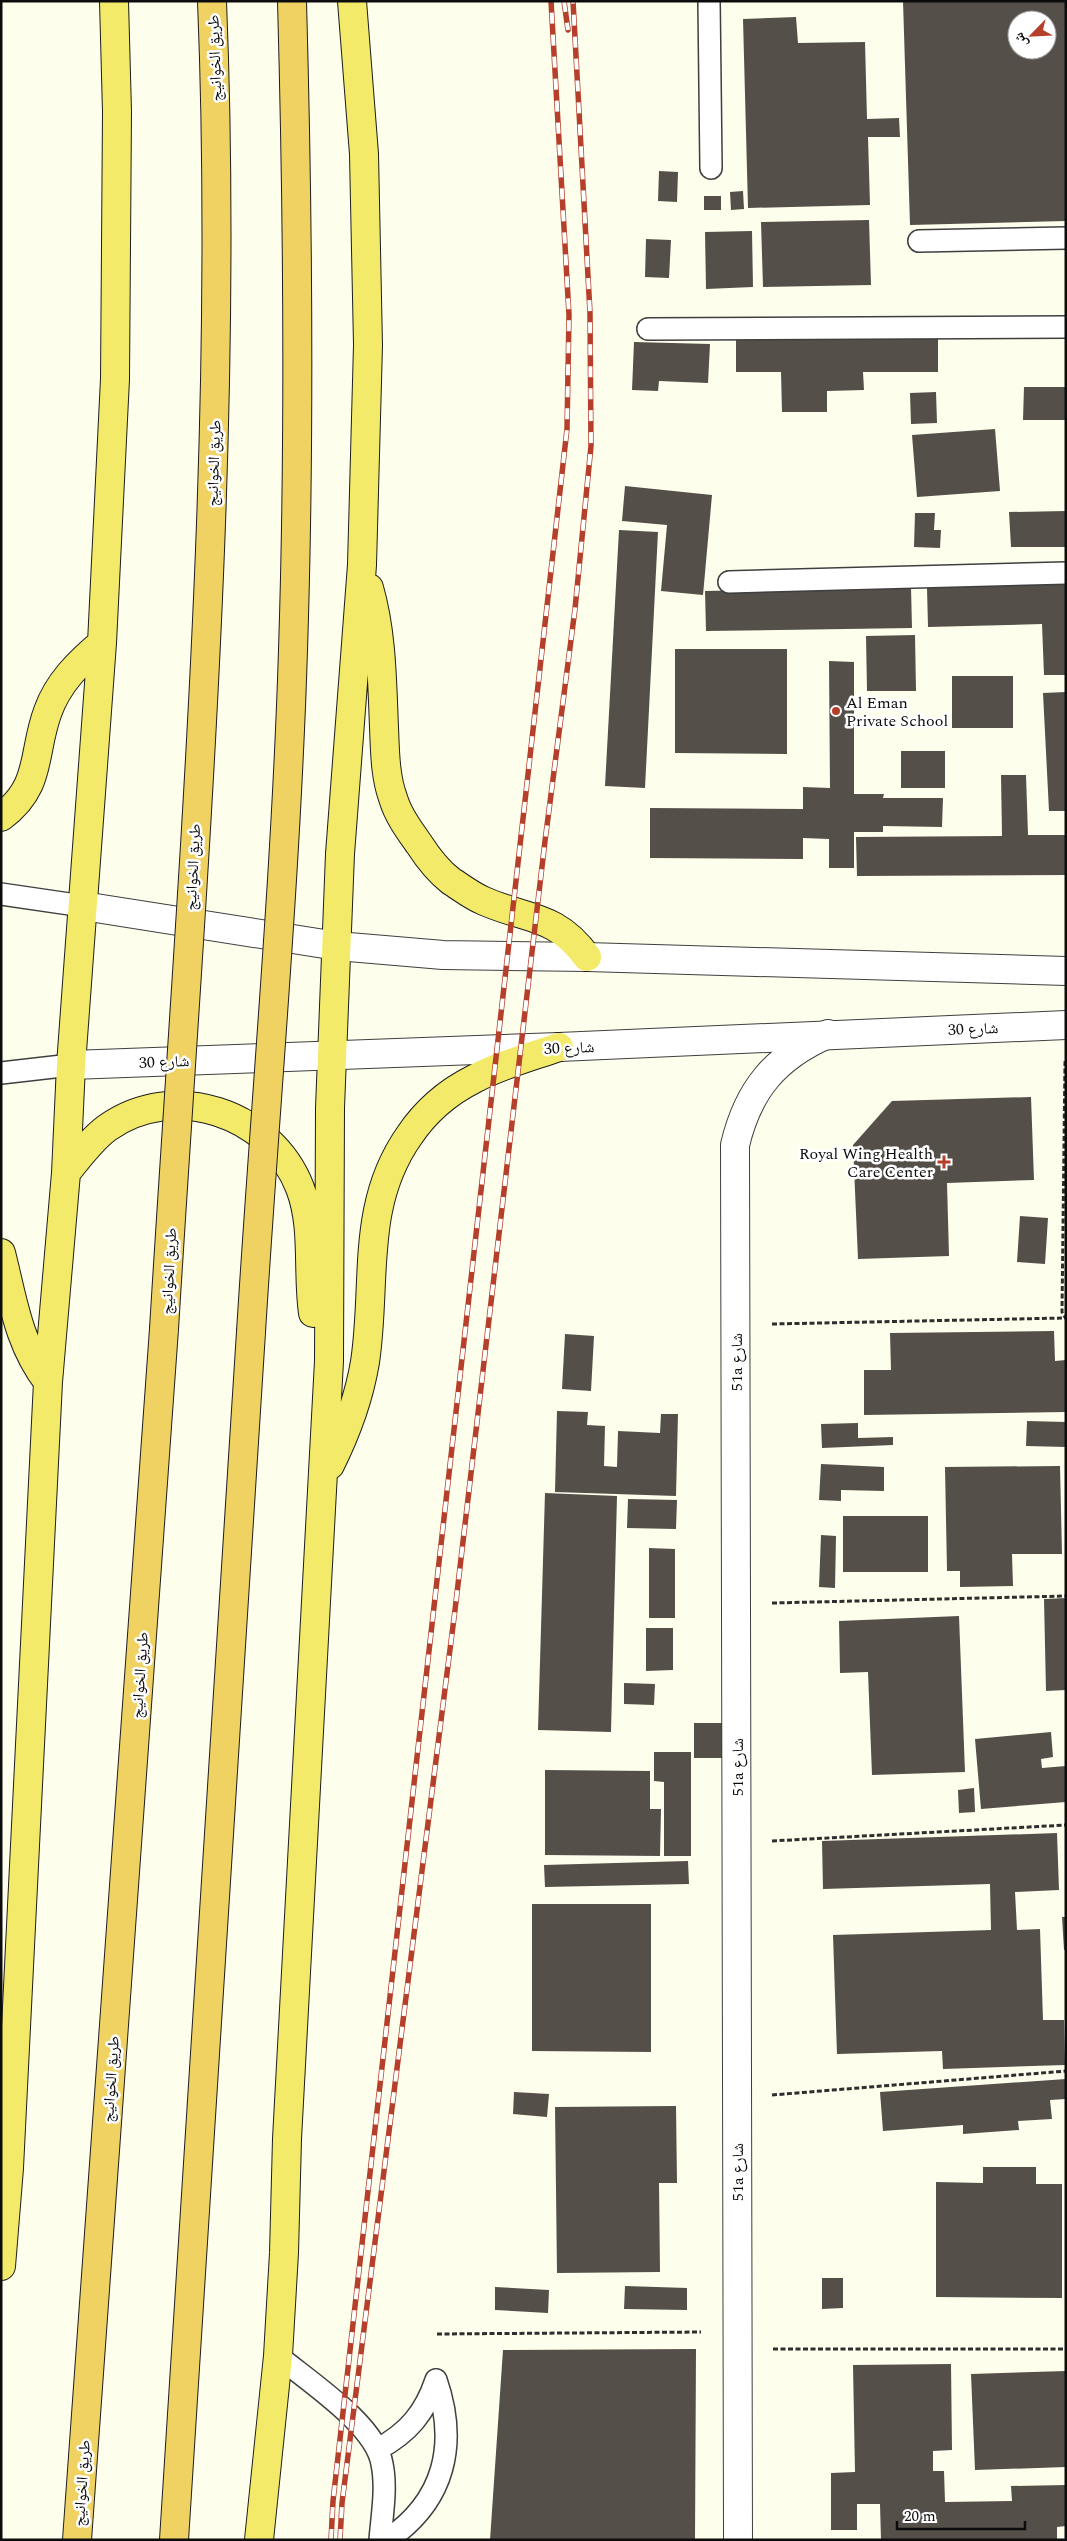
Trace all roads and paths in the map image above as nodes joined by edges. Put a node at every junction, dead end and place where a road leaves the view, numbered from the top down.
1 (114, 1) edge
2 (212, 1) edge
3 (292, 1) edge
4 (352, 1) edge
5 (709, 1) edge
6 (711, 168) dead end
7 (1066, 238) edge
8 (919, 241) dead end
9 (1066, 326) edge
10 (648, 328) dead end
11 (362, 565) junction
12 (1066, 572) edge
13 (729, 582) dead end
14 (102, 643) junction
15 (1, 817) edge
16 (1, 894) edge
17 (83, 906) junction
18 (337, 946) junction
19 (587, 957) junction
20 (1066, 971) edge
21 (1066, 1025) edge
22 (828, 1034) junction
23 (559, 1047) junction
24 (333, 1054) junction
25 (71, 1064) junction
26 (1, 1073) edge
27 (66, 1173) junction
28 (1, 1253) edge
29 (1065, 1319) edge
30 (736, 1325) junction
31 (329, 1361) junction
32 (48, 1382) junction
33 (323, 1480) junction
34 (1066, 1596) edge
35 (736, 1604) junction
36 (1066, 1825) edge
37 (737, 1843) junction
38 (1066, 2071) edge
39 (737, 2098) junction
40 (1, 2266) edge
41 (437, 2334) dead end
42 (738, 2340) junction
43 (1066, 2349) edge
44 (278, 2356) junction
45 (378, 2449) junction
46 (77, 2540) edge
47 (174, 2540) edge
48 (259, 2540) edge
49 (380, 2540) edge
50 (387, 2540) edge
51 (738, 2540) edge

1 - 14 main road
2 - 46 highway, طريق الخوانيج, bridge
3 - 47 highway, bridge
4 - 11 main road
5 - 6 lane
7 - 8 lane
9 - 10 lane
11 - 18 main road
11 - 19 main road
12 - 13 lane
14 - 15 main road
14 - 17 main road
16 - 17 lane
17 - 18 street
17 - 25 main road
18 - 19 street
18 - 24 main road
19 - 20 street
21 - 22 street, شارع 30
21 - 29 path
22 - 23 street, شارع 30
22 - 30 street, 51a شارع
23 - 24 street, شارع 30
23 - 33 main road
24 - 25 street, شارع 30
24 - 31 main road
25 - 26 lane
25 - 27 main road
27 - 31 main road
27 - 32 main road
28 - 32 main road
29 - 30 path
30 - 35 street, 51a شارع
31 - 33 main road
32 - 40 main road
33 - 44 main road
34 - 35 path
35 - 37 street, 51a شارع
36 - 37 path
37 - 39 street, 51a شارع
38 - 39 path
39 - 42 street, 51a شارع
41 - 42 path
42 - 43 path
42 - 51 street, 51a شارع
44 - 45 lane
44 - 48 main road
45 - 49 lane
45 - 50 lane

